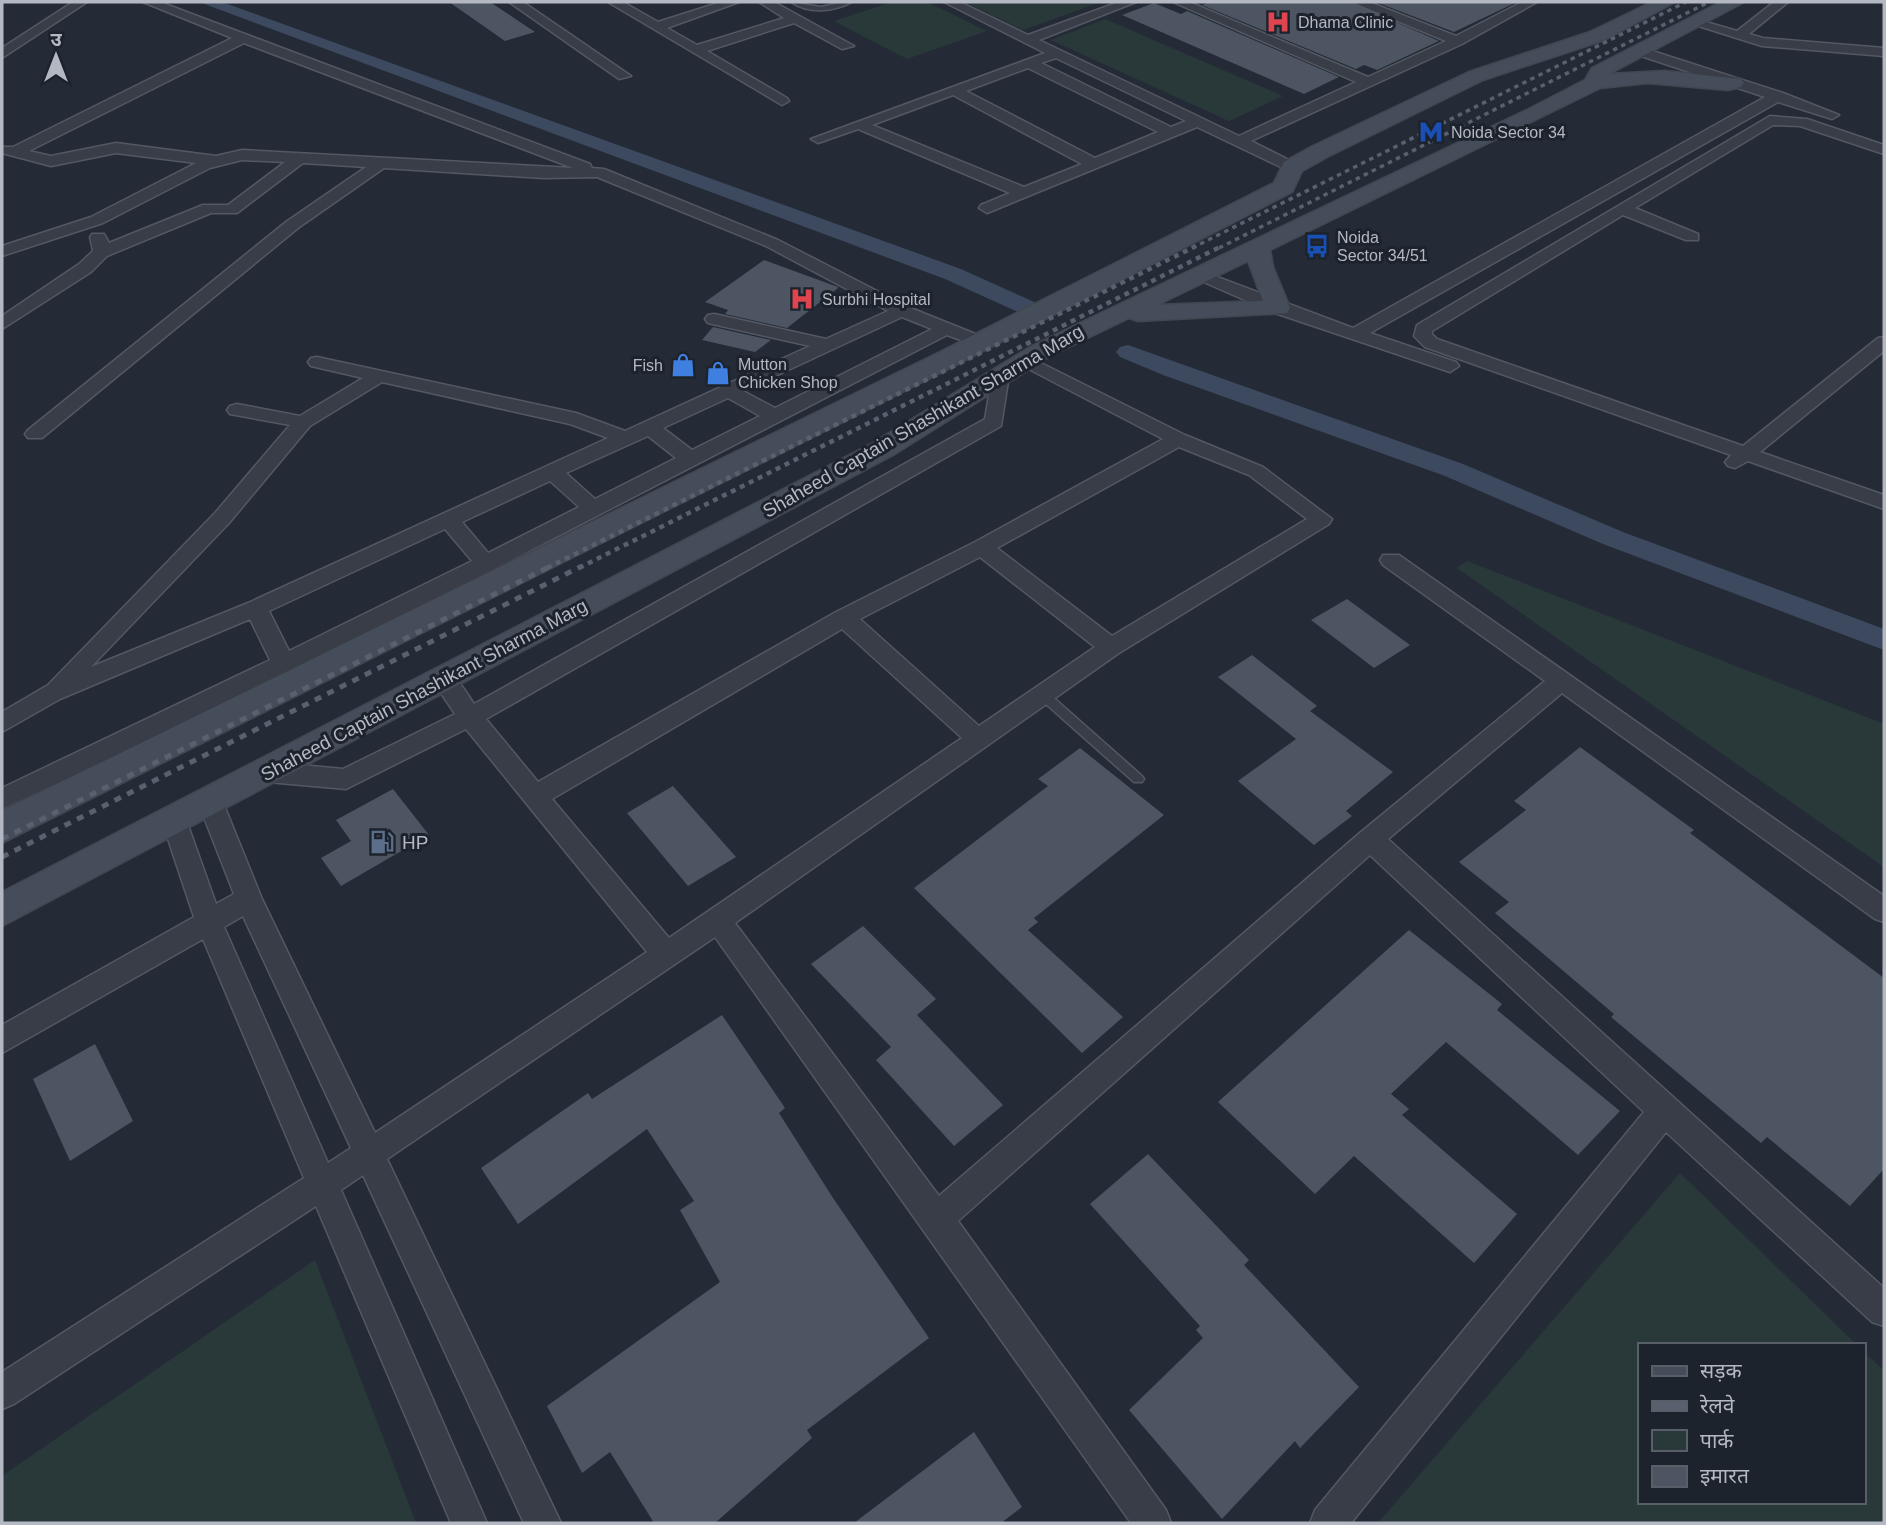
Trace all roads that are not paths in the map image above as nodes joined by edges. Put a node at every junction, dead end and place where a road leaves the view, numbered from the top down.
1 (80, 2) edge
2 (149, 2) edge
3 (514, 2) edge
4 (733, 2) edge
5 (765, 2) edge
6 (794, 2) edge
7 (849, 2) edge
8 (950, 2) edge
9 (1130, 2) edge
10 (1178, 2) edge
11 (1358, 2) edge
12 (1531, 2) edge
13 (1665, 2) edge
14 (1735, 2) edge
15 (1782, 2) edge
16 (621, 3) edge
17 (796, 18) junction
18 (656, 27) junction
19 (1738, 36) junction
20 (1697, 37) junction
21 (243, 38) junction
22 (1028, 39) junction
23 (1457, 41) junction
24 (848, 46) dead end
25 (697, 50) junction
26 (1640, 51) junction
27 (1884, 52) edge
28 (1057, 53) junction
29 (2, 54) edge
30 (1029, 63) junction
31 (624, 76) dead end
32 (1368, 82) junction
33 (1734, 83) junction
34 (1593, 84) junction
35 (954, 90) junction
36 (1778, 96) junction
37 (782, 101) dead end
38 (1849, 120) dead end
39 (1199, 121) junction
40 (858, 124) junction
41 (1171, 133) junction
42 (818, 139) dead end
43 (1240, 141) junction
44 (8, 150) edge
45 (1884, 150) edge
46 (300, 158) junction
47 (213, 160) junction
48 (383, 162) junction
49 (1094, 164) junction
50 (1292, 167) junction
51 (599, 172) junction
52 (1024, 193) junction
53 (988, 208) dead end
54 (1625, 210) junction
55 (84, 225) junction
56 (1708, 226) dead end
57 (1692, 237) junction
58 (1258, 245) junction
59 (1676, 248) dead end
60 (2, 251) edge
61 (101, 252) junction
62 (1198, 276) junction
63 (1278, 308) junction
64 (902, 311) junction
65 (1111, 318) junction
66 (714, 319) dead end
67 (2, 324) edge
68 (946, 329) junction
69 (1356, 334) junction
70 (976, 341) junction
71 (1884, 342) edge
72 (827, 345) junction
73 (807, 355) junction
74 (317, 362) dead end
75 (1022, 362) junction
76 (379, 376) junction
77 (847, 378) junction
78 (728, 391) junction
79 (237, 410) dead end
80 (773, 415) junction
81 (830, 415) junction
82 (303, 422) junction
83 (649, 427) junction
84 (35, 434) dead end
85 (625, 438) junction
86 (1178, 439) junction
87 (883, 449) junction
88 (1739, 458) junction
89 (691, 471) junction
90 (552, 472) junction
91 (1884, 502) edge
92 (591, 507) junction
93 (1884, 515) edge
94 (752, 518) junction
95 (449, 520) junction
96 (982, 547) junction
97 (1391, 560) dead end
98 (486, 564) junction
99 (256, 608) junction
100 (844, 618) junction
101 (1111, 647) junction
102 (283, 663) junction
103 (444, 680) junction
104 (1561, 681) junction
105 (52, 693) junction
106 (1042, 694) junction
107 (470, 717) junction
108 (2, 723) edge
109 (977, 738) junction
110 (268, 772) junction
111 (1138, 779) dead end
112 (4, 793) edge
113 (537, 795) junction
114 (59, 800) junction
115 (211, 803) junction
116 (175, 821) junction
117 (2, 828) edge
118 (1370, 839) junction
119 (2, 840) edge
120 (103, 859) junction
121 (2, 886) edge
122 (249, 899) junction
123 (2, 910) edge
124 (1884, 911) edge
125 (208, 920) junction
126 (718, 920) junction
127 (665, 954) junction
128 (2, 1040) edge
129 (1664, 1111) junction
130 (369, 1154) junction
131 (321, 1183) junction
132 (937, 1219) junction
133 (1884, 1310) edge
134 (2, 1392) edge
135 (470, 1523) edge
136 (543, 1523) edge
137 (1153, 1523) edge
138 (1328, 1523) edge

1 - 29 street
2 - 21 street
3 - 31 street
4 - 18 street
5 - 17 street
6 - 7 lane
8 - 22 street
9 - 22 street
10 - 32 street
11 - 23 street
12 - 23 street
13 - 50 main road, Shaheed Captain Shashikant Sharma Marg
14 - 20 main road, Shaheed Captain Shashikant Sharma Marg
15 - 19 street
16 - 18 street
17 - 24 street
17 - 25 street
18 - 25 street
19 - 20 street
19 - 27 street
20 - 26 main road, Shaheed Captain Shashikant Sharma Marg
20 - 33 main road
21 - 44 street
21 - 51 street
22 - 28 street
23 - 32 street
25 - 37 street
26 - 33 street
26 - 34 main road, Shaheed Captain Shashikant Sharma Marg
28 - 30 street
28 - 39 street
30 - 35 street
30 - 41 street
32 - 43 street
33 - 34 main road
33 - 36 street
34 - 58 main road, Shaheed Captain Shashikant Sharma Marg
35 - 40 street
35 - 49 street
36 - 38 street
36 - 69 street
39 - 41 street
39 - 43 street
40 - 42 street
40 - 52 street
41 - 49 street
43 - 50 street
44 - 47 street
45 - 54 street
46 - 47 street
46 - 48 street
46 - 61 street
47 - 55 street
48 - 51 street
48 - 84 street
49 - 52 street
50 - 70 main road, Shaheed Captain Shashikant Sharma Marg
51 - 64 street
52 - 53 street
54 - 57 street
54 - 88 street
55 - 60 street
55 - 61 street
56 - 57 street
57 - 59 street
58 - 62 main road, Shaheed Captain Shashikant Sharma Marg
58 - 63 main road
61 - 67 street
62 - 63 street
62 - 65 main road, Shaheed Captain Shashikant Sharma Marg
63 - 65 main road
63 - 69 street
64 - 68 street
64 - 72 street
65 - 75 main road, Shaheed Captain Shashikant Sharma Marg
66 - 72 street
68 - 70 street
68 - 77 street
69 - 88 street
70 - 81 main road, Shaheed Captain Shashikant Sharma Marg
71 - 88 street
72 - 73 street
73 - 77 street
73 - 78 street
74 - 76 street
75 - 86 street
75 - 87 main road, Shaheed Captain Shashikant Sharma Marg
75 - 107 street
76 - 82 street
76 - 85 street
77 - 80 street
78 - 80 street
78 - 83 street
79 - 82 street
80 - 89 street
81 - 87 main road
81 - 89 main road, Shaheed Captain Shashikant Sharma Marg
82 - 105 street
83 - 85 street
83 - 89 street
85 - 90 street
86 - 96 street
86 - 101 street
87 - 94 main road, Shaheed Captain Shashikant Sharma Marg
88 - 91 street
88 - 93 street
89 - 92 street
89 - 94 main road
89 - 114 main road, Shaheed Captain Shashikant Sharma Marg
90 - 92 street
90 - 95 street
92 - 98 street
94 - 103 main road, Shaheed Captain Shashikant Sharma Marg
95 - 98 street
95 - 99 street
96 - 100 street
96 - 101 street
97 - 104 street
98 - 102 street
99 - 102 street
99 - 105 street
100 - 109 street
100 - 113 street
101 - 106 street
102 - 112 street
103 - 107 street
103 - 110 main road, Shaheed Captain Shashikant Sharma Marg
104 - 118 street
104 - 124 street
105 - 108 street
106 - 109 street
106 - 111 lane
107 - 110 street
107 - 113 street
109 - 126 street
110 - 115 main road, Shaheed Captain Shashikant Sharma Marg
113 - 127 street
114 - 117 main road, Shaheed Captain Shashikant Sharma Marg
114 - 119 main road
115 - 116 main road, Shaheed Captain Shashikant Sharma Marg
115 - 122 street
116 - 120 main road, Shaheed Captain Shashikant Sharma Marg
116 - 125 street
118 - 129 street
118 - 132 street
120 - 121 main road
120 - 123 main road, Shaheed Captain Shashikant Sharma Marg
122 - 125 street
122 - 130 street
125 - 128 street
125 - 131 street
126 - 127 street
126 - 132 street
127 - 130 street
129 - 133 street
129 - 138 street
130 - 131 street
130 - 136 street
131 - 134 street
131 - 135 street
132 - 137 street

